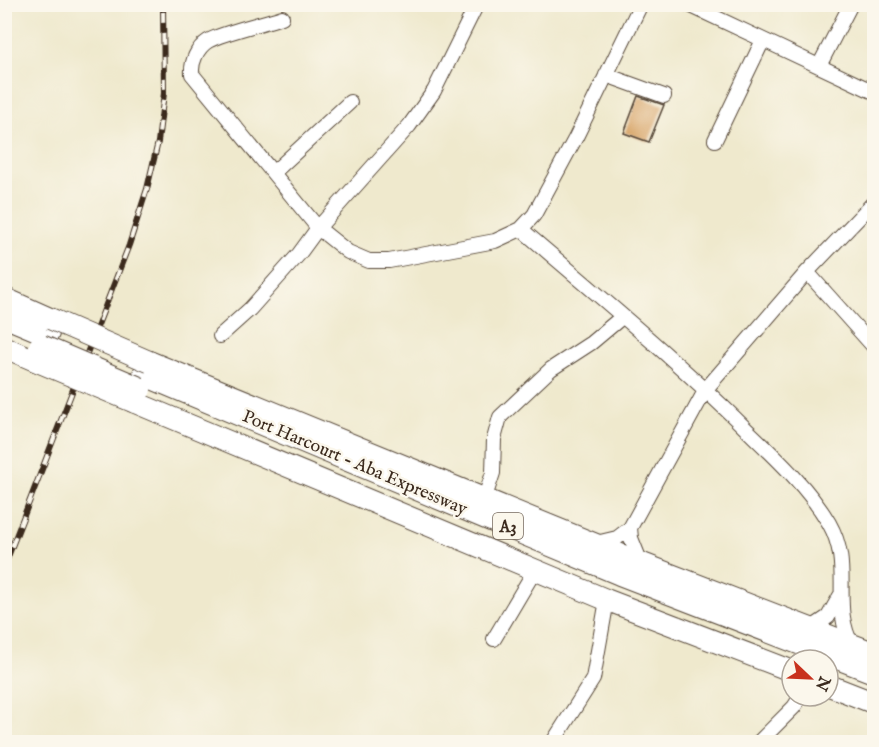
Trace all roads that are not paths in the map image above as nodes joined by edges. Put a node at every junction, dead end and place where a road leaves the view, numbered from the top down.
1 (477, 4) edge
2 (641, 4) edge
3 (687, 4) edge
4 (851, 4) edge
5 (282, 17) dead end
6 (763, 40) junction
7 (819, 66) junction
8 (606, 75) junction
9 (874, 92) edge
10 (664, 96) dead end
11 (350, 102) dead end
12 (715, 140) dead end
13 (273, 173) junction
14 (874, 202) edge
15 (318, 228) junction
16 (521, 229) junction
17 (807, 273) junction
18 (4, 298) edge
19 (4, 315) edge
20 (622, 316) junction
21 (4, 331) edge
22 (220, 336) dead end
23 (43, 340) junction
24 (874, 346) edge
25 (4, 347) edge
26 (142, 382) junction
27 (706, 389) junction
28 (485, 497) junction
29 (630, 528) junction
30 (594, 544) junction
31 (641, 563) junction
32 (535, 570) junction
33 (842, 592) junction
34 (607, 600) junction
35 (810, 629) junction
36 (494, 639) dead end
37 (852, 645) junction
38 (780, 650) edge
39 (874, 653) edge
40 (780, 666) edge
41 (874, 671) edge
42 (840, 673) edge
43 (874, 686) edge
44 (840, 690) edge
45 (874, 703) edge
46 (793, 708) edge
47 (553, 742) edge
48 (759, 742) edge

1 - 15 street
2 - 8 street
3 - 6 street
4 - 7 street
5 - 13 street
6 - 7 street
6 - 12 street
7 - 9 street
8 - 10 street
8 - 16 street
11 - 13 street
13 - 15 street
14 - 17 street
15 - 16 street
15 - 22 street
16 - 20 street
17 - 24 street
17 - 27 street
18 - 23 main road
19 - 23 highway, Port Harcourt - Aba Expressway / A3
20 - 27 street
20 - 28 street
21 - 23 highway, Port Harcourt - Aba Expressway / A3
23 - 25 main road
23 - 26 highway, Port Harcourt - Aba Expressway / A3, bridge
26 - 28 main road
26 - 32 main road
26 - 38 highway, Port Harcourt - Aba Expressway / A3
26 - 41 highway, Port Harcourt - Aba Expressway / A3
27 - 29 street
27 - 33 street
28 - 30 main road
29 - 30 street
29 - 31 street
30 - 31 main road
31 - 35 main road
32 - 34 main road
32 - 36 street
33 - 35 street
33 - 37 street
34 - 40 main road
34 - 47 street
35 - 37 main road
37 - 39 main road
42 - 43 highway
44 - 45 main road
46 - 48 street

